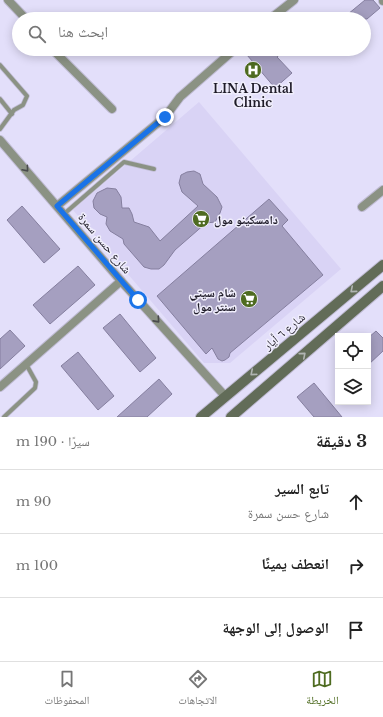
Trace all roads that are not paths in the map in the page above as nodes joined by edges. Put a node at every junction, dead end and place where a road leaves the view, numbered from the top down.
1 (8, 0) edge
2 (294, 0) edge
3 (19, 12) edge
4 (279, 12) edge
5 (59, 56) edge
6 (227, 56) edge
7 (0, 65) edge
8 (0, 99) edge
9 (112, 110) dead end
10 (12, 114) junction
11 (0, 129) edge
12 (0, 140) edge
13 (154, 169) dead end
14 (383, 190) edge
15 (57, 206) junction
16 (362, 207) dead end
17 (64, 214) junction
18 (383, 265) edge
19 (121, 281) junction
20 (383, 286) edge
21 (26, 364) junction
22 (0, 387) edge
23 (225, 396) junction
24 (4, 417) edge
25 (201, 417) edge
26 (231, 417) edge

1 - 3 street
2 - 4 street
5 - 9 street
6 - 15 street
7 - 10 lane
8 - 10 lane
10 - 11 lane
12 -> 15 street, شارع حسن سمرة
13 - 17 lane
14 - 16 street
15 - 17 street, شارع حسن سمرة
17 - 19 street, شارع حسن سمرة
18 -> 23 main road, شارع ٦ أيار
19 - 21 street
19 -> 23 street, شارع حسن سمرة
26 -> 20 main road
21 - 22 street
21 - 24 lane
23 - 25 main road, شارع ٦ أيار

